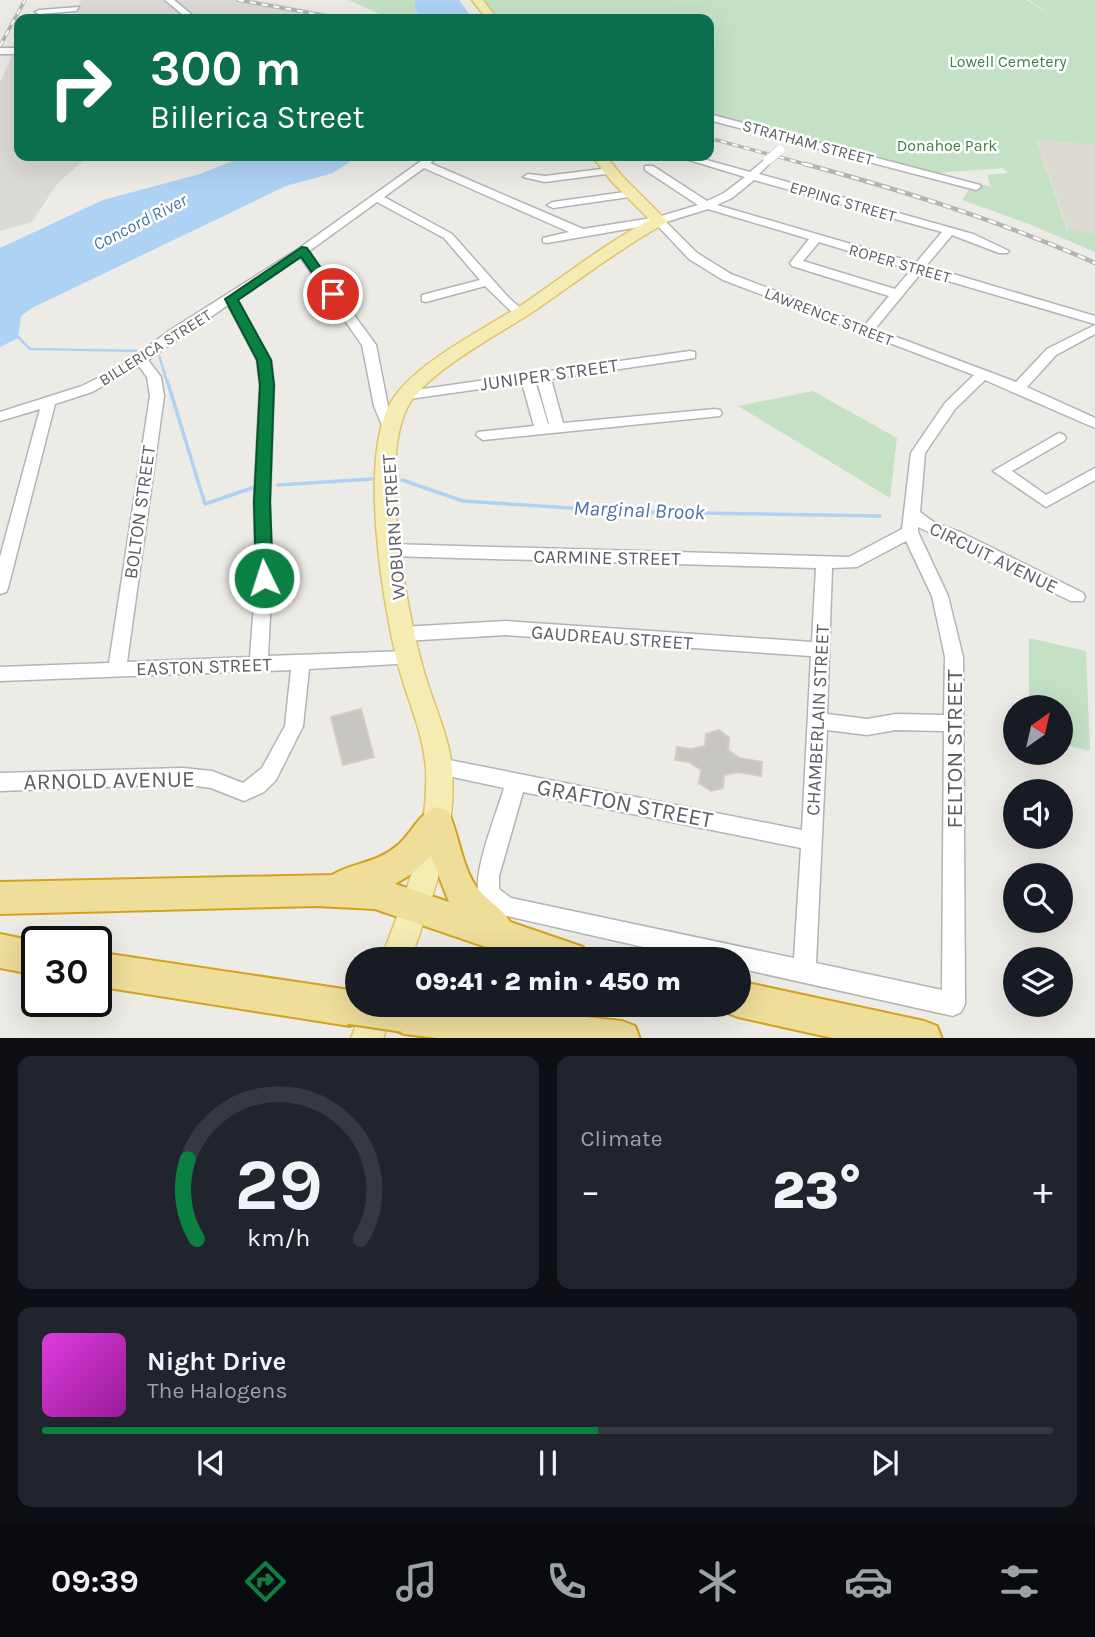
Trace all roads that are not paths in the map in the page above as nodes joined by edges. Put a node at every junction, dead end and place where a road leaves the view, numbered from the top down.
1 (169, 0) edge
2 (477, 0) edge
3 (77, 5) edge
4 (39, 12) dead end
5 (187, 14) edge
6 (488, 14) edge
7 (714, 118) edge
8 (793, 138) junction
9 (426, 161) edge
10 (603, 161) edge
11 (699, 161) edge
12 (423, 163) junction
13 (649, 168) dead end
14 (610, 171) junction
15 (751, 175) junction
16 (528, 177) dead end
17 (976, 187) dead end
18 (632, 194) junction
19 (376, 197) junction
20 (554, 205) dead end
21 (705, 205) junction
22 (659, 221) junction
23 (948, 231) junction
24 (579, 232) junction
25 (816, 238) junction
26 (547, 240) dead end
27 (302, 251) junction
28 (1003, 251) dead end
29 (917, 269) junction
30 (488, 281) junction
31 (897, 294) junction
32 (426, 298) dead end
33 (231, 299) junction
34 (520, 313) junction
35 (1095, 320) edge
36 (1095, 329) edge
37 (867, 331) junction
38 (690, 355) dead end
39 (140, 359) junction
40 (983, 374) junction
41 (543, 376) junction
42 (527, 378) junction
43 (1019, 388) junction
44 (409, 395) junction
45 (49, 401) junction
46 (715, 412) dead end
47 (0, 417) edge
48 (1095, 423) edge
49 (389, 427) junction
50 (550, 428) junction
51 (483, 435) dead end
52 (1059, 438) dead end
53 (1095, 473) edge
54 (912, 524) junction
55 (390, 550) junction
56 (824, 563) junction
57 (0, 587) edge
58 (1077, 597) dead end
59 (403, 634) junction
60 (821, 650) junction
61 (408, 658) junction
62 (301, 662) junction
63 (259, 664) junction
64 (117, 669) junction
65 (0, 674) edge
66 (818, 721) junction
67 (953, 723) junction
68 (439, 766) junction
69 (0, 782) edge
70 (516, 782) junction
71 (438, 821) junction
72 (811, 841) junction
73 (316, 890) junction
74 (0, 898) edge
75 (414, 909) junction
76 (520, 942) junction
77 (400, 947) edge
78 (535, 947) edge
79 (0, 951) edge
80 (21, 955) edge
81 (803, 971) junction
82 (112, 972) edge
83 (751, 1002) edge
84 (345, 1012) edge
85 (375, 1017) edge
86 (622, 1038) edge
87 (924, 1038) edge

1 - 5 street
2 - 6 main road
3 - 4 street
7 - 8 street, STRATHAM STREET
8 - 15 street, bridge
8 - 17 street, STRATHAM STREET
9 - 12 street, BILLERICA STREET
10 - 14 main road, LAWRENCE STREET
11 - 15 street, EPPING STREET
12 - 19 street, BILLERICA STREET
12 - 24 street
13 - 21 street, ROPER STREET
14 - 16 street
14 - 18 main road, LAWRENCE STREET
15 - 21 street
15 - 23 street, EPPING STREET
18 - 20 street
18 - 22 main road, LAWRENCE STREET
19 - 27 street, BILLERICA STREET
19 - 30 street
21 - 22 street
21 - 25 street, ROPER STREET
22 - 24 street
22 - 34 main road, WOBURN STREET
22 - 37 street, LAWRENCE STREET
23 - 28 street, EPPING STREET
23 - 29 street
24 - 26 street
25 - 29 street, ROPER STREET
25 - 31 street
27 - 33 street, BILLERICA STREET
27 - 49 street
29 - 31 street
29 - 35 street, ROPER STREET
30 - 32 street
30 - 34 street
31 - 37 street
33 - 39 street, BILLERICA STREET
33 - 63 street
34 - 44 main road, WOBURN STREET
36 - 43 street
37 - 40 street, LAWRENCE STREET
38 - 41 street, JUNIPER STREET
39 - 45 street, BILLERICA STREET
39 - 64 street, BOLTON STREET
40 - 43 street, LAWRENCE STREET
40 - 54 street, FELTON STREET
41 - 42 street, JUNIPER STREET
41 - 50 street
42 - 44 street, JUNIPER STREET
42 - 50 street
43 - 48 street, LAWRENCE STREET
44 - 49 main road, WOBURN STREET
45 - 47 street, BILLERICA STREET
45 - 57 street
46 - 50 street
49 - 55 main road, WOBURN STREET
50 - 51 street
52 - 53 street
54 - 56 street
54 - 58 street, CIRCUIT AVENUE
54 - 67 street, FELTON STREET
55 - 56 street, CARMINE STREET
55 - 59 main road, WOBURN STREET
56 - 60 street, CHAMBERLAIN STREET
59 - 60 street, GAUDREAU STREET
59 - 61 main road, WOBURN STREET
60 - 66 street, CHAMBERLAIN STREET
61 - 62 street, EASTON STREET
61 - 68 main road, WOBURN STREET
62 - 63 street, EASTON STREET
62 - 69 street, ARNOLD AVENUE
63 - 64 street, EASTON STREET
64 - 65 street, EASTON STREET
66 - 67 street
66 - 72 street, CHAMBERLAIN STREET
67 - 81 street, FELTON STREET
68 - 70 street, GRAFTON STREET
68 - 71 main road, WOBURN STREET
70 - 72 street, GRAFTON STREET
70 - 81 street
71 - 73 highway
71 - 75 main road, WOBURN STREET
71 - 76 highway
72 - 81 street, CHAMBERLAIN STREET
73 - 74 highway
73 - 75 highway
75 - 76 highway
75 - 77 main road, WOBURN STREET
76 - 78 highway
79 - 80 highway
82 - 84 highway
83 - 87 highway
85 - 86 highway

